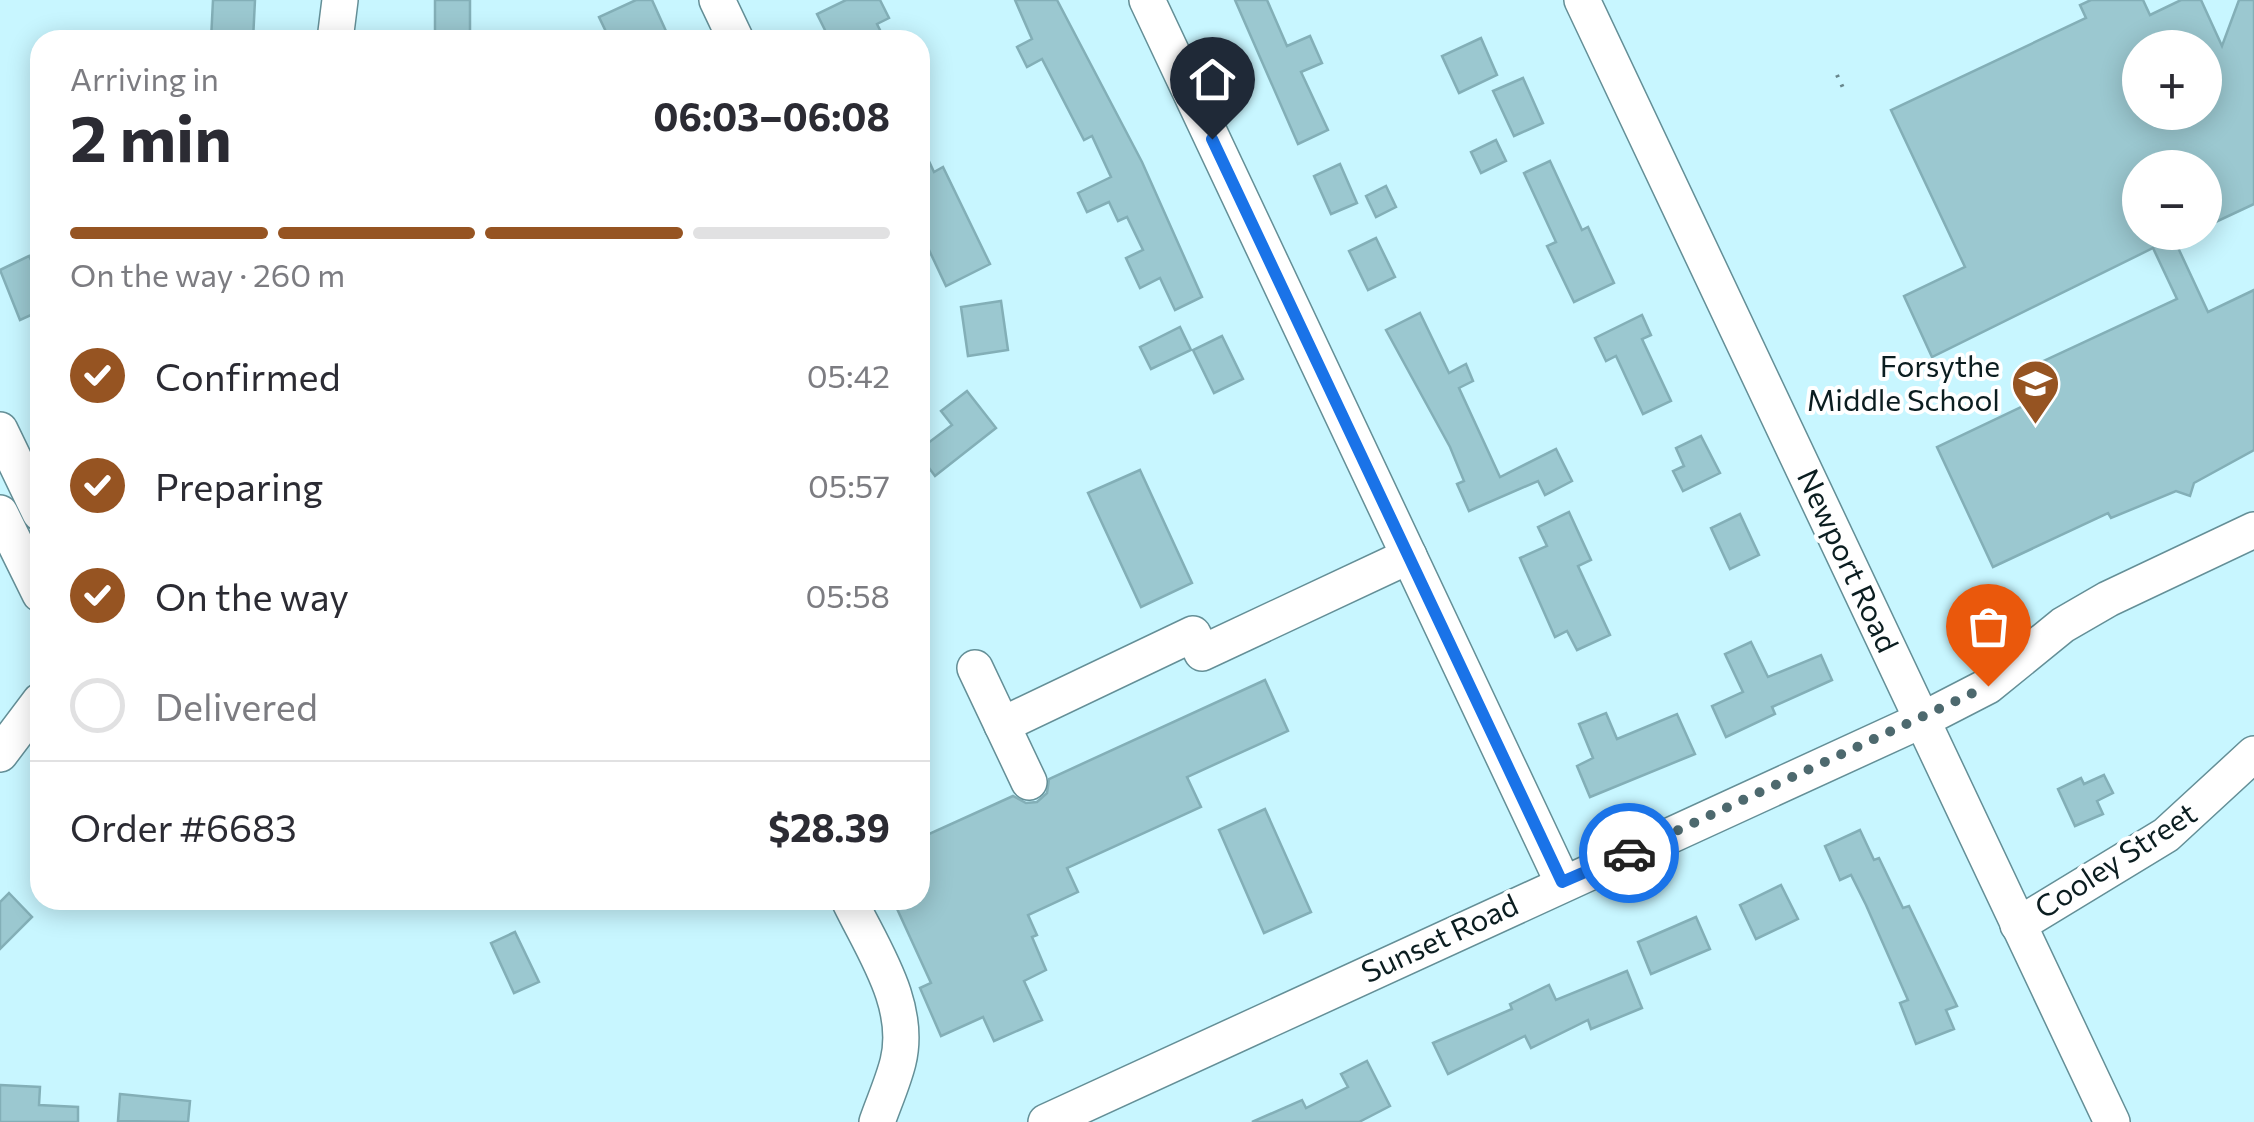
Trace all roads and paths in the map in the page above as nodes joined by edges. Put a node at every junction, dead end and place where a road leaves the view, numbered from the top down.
1 (340, 0) edge
2 (717, 0) edge
3 (1147, 0) edge
4 (1582, 0) edge
5 (337, 30) edge
6 (731, 30) edge
7 (1837, 75) dead end
8 (1845, 92) dead end
9 (0, 430) edge
10 (30, 492) edge
11 (0, 513) edge
12 (2254, 530) edge
13 (1408, 556) junction
14 (30, 574) edge
15 (975, 668) dead end
16 (30, 715) edge
17 (1922, 720) junction
18 (1002, 725) junction
19 (0, 754) edge
20 (2254, 754) edge
21 (1029, 782) dead end
22 (1562, 882) junction
23 (855, 910) edge
24 (2018, 925) junction
25 (2111, 1121) edge
26 (877, 1122) edge
27 (1046, 1122) edge

1 - 5 street
2 - 6 street
3 - 13 street
4 - 17 street, Newport Road
7 - 8 path
9 - 10 street
11 - 14 street
12 - 17 street, Sunset Road
13 - 18 street
13 - 22 street
15 - 18 street
16 - 19 street
17 - 22 street, Sunset Road
17 - 24 street, Newport Road
18 - 21 street
20 - 24 street, Cooley Street
22 - 27 street, Sunset Road
23 - 26 street
24 - 25 street, Newport Road

